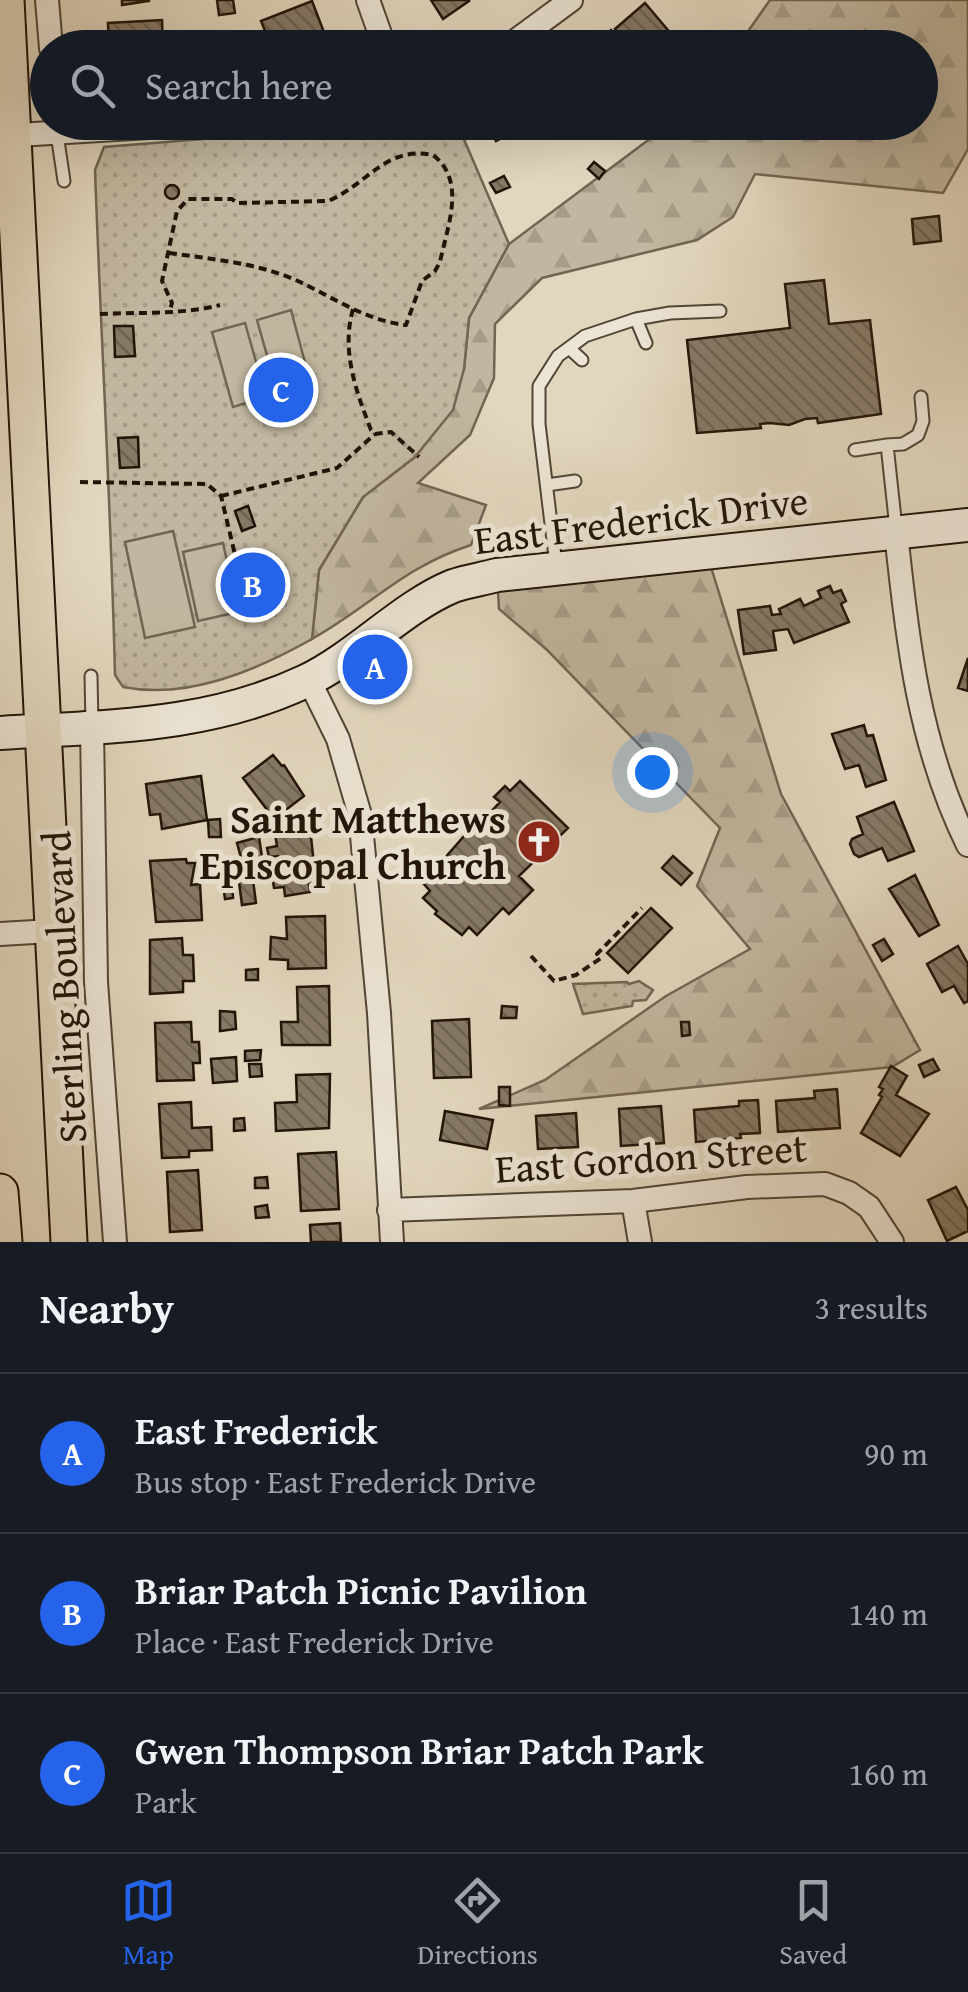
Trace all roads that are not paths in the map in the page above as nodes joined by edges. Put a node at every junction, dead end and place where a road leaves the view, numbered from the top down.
1 (6, 0) edge
2 (47, 0) edge
3 (368, 0) edge
4 (570, 0) edge
5 (50, 30) edge
6 (379, 30) edge
7 (530, 30) edge
8 (7, 135) edge
9 (58, 140) edge
10 (64, 181) dead end
11 (720, 311) dead end
12 (636, 319) junction
13 (646, 343) dead end
14 (569, 348) junction
15 (582, 360) dead end
16 (921, 397) dead end
17 (887, 445) junction
18 (854, 450) dead end
19 (575, 482) dead end
20 (547, 485) junction
21 (968, 525) edge
22 (896, 532) junction
23 (556, 569) junction
24 (91, 676) dead end
25 (309, 680) junction
26 (92, 728) junction
27 (43, 730) junction
28 (0, 733) edge
29 (968, 781) edge
30 (944, 790) junction
31 (968, 845) edge
32 (51, 932) junction
33 (0, 934) edge
34 (0, 1192) edge
35 (633, 1201) junction
36 (389, 1210) junction
37 (4, 1242) edge
38 (68, 1242) edge
39 (115, 1242) edge
40 (392, 1242) edge
41 (640, 1242) edge
42 (892, 1242) edge

1 - 8 main road
2 - 5 street
3 - 6 street
4 - 7 street
8 - 27 main road
9 - 10 lane
11 - 12 lane
12 - 13 lane
12 - 14 lane
14 - 15 lane
14 - 20 lane
16 - 17 lane
17 - 18 lane
17 - 22 lane
19 - 20 lane
20 - 23 lane
21 - 22 street, East Frederick Drive
22 - 23 street, East Frederick Drive
22 - 30 street
23 - 25 street, East Frederick Drive
24 - 26 lane
25 - 26 street, East Frederick Drive
25 - 36 street
26 - 27 street, East Frederick Drive
26 - 39 street, Sterling Boulevard
27 - 28 street, East Frederick Drive
27 - 32 main road
29 - 30 street
30 - 31 street
32 - 33 street
32 - 38 main road
34 - 37 main road
35 - 36 street, East Gordon Street
35 - 41 street
35 - 42 street, East Gordon Street
36 - 40 street

